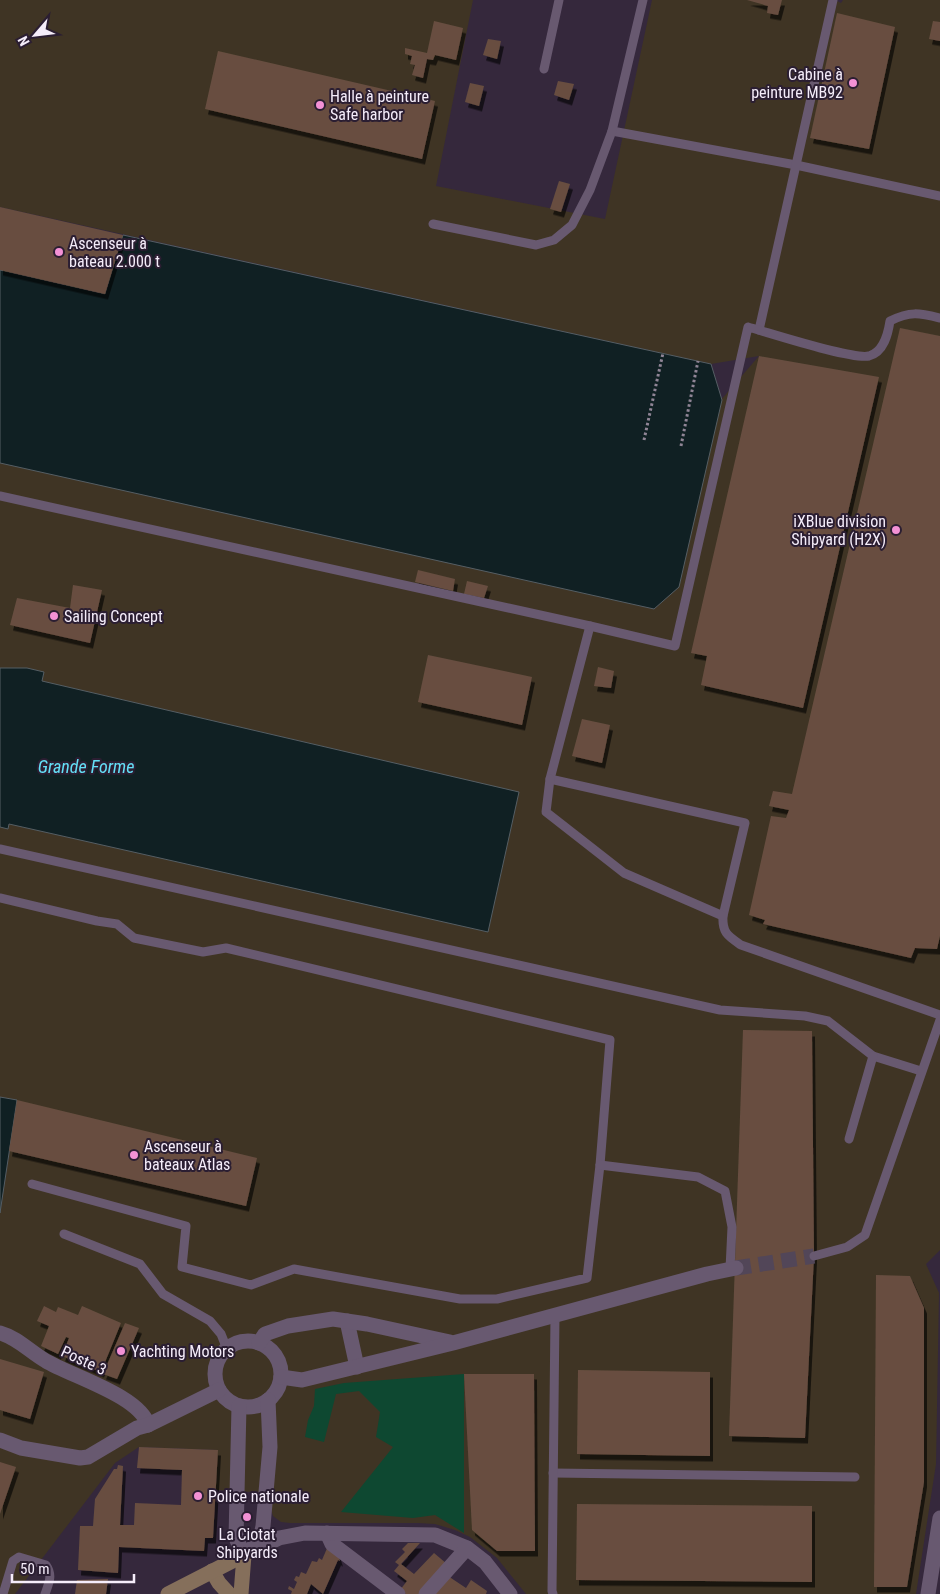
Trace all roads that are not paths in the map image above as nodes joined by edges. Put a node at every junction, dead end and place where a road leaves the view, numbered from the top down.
1 (559, 0) edge
2 (643, 0) edge
3 (833, 0) edge
4 (544, 69) dead end
5 (612, 131) junction
6 (796, 165) junction
7 (940, 196) edge
8 (433, 224) dead end
9 (940, 318) edge
10 (759, 330) junction
11 (0, 496) edge
12 (590, 626) junction
13 (550, 779) junction
14 (0, 849) edge
15 (0, 898) edge
16 (723, 916) junction
17 (940, 1015) edge
18 (940, 1020) edge
19 (873, 1056) junction
20 (921, 1071) junction
21 (849, 1139) dead end
22 (600, 1166) junction
23 (32, 1184) dead end
24 (64, 1234) dead end
25 (814, 1256) tunnel mouth
26 (733, 1268) joint
27 (555, 1315) junction
28 (346, 1321) junction
29 (0, 1333) edge
30 (259, 1343) junction
31 (454, 1343) junction
32 (227, 1349) junction
33 (357, 1367) junction
34 (281, 1377) junction
35 (219, 1390) junction
36 (268, 1400) junction
37 (239, 1406) junction
38 (148, 1425) junction
39 (0, 1440) edge
40 (553, 1473) junction
41 (855, 1477) dead end
42 (940, 1518) edge
43 (327, 1533) junction
44 (467, 1548) junction
45 (244, 1555) junction
46 (212, 1571) junction
47 (3, 1594) edge
48 (45, 1594) edge
49 (168, 1594) edge
50 (229, 1594) edge
51 (241, 1594) edge
52 (398, 1594) edge
53 (426, 1594) edge
54 (510, 1594) edge
55 (553, 1594) edge
56 (928, 1594) edge

1 - 4 lane
2 - 5 lane
3 - 6 lane
5 - 6 lane
5 - 8 lane
6 - 7 lane
6 - 10 lane
9 - 10 lane
10 - 12 lane
11 - 12 lane
12 - 13 lane
13 - 16 lane
13 - 16 lane
14 - 19 lane
15 - 22 lane
16 - 17 lane
18 - 20 lane
19 - 20 lane
19 - 21 lane
20 - 25 lane
22 - 23 lane
22 - 26 lane
24 - 32 lane
26 - 27 street
27 - 31 street
27 - 40 lane
28 - 30 street
28 - 31 street
28 - 33 street
29 - 38 street, Poste 3
30 - 32 street
30 - 34 street
31 - 33 street
32 - 35 street
33 - 34 street
34 - 36 street
35 - 37 street
35 - 38 street
36 - 37 street
36 - 45 street
37 - 45 street
38 - 39 street
40 - 41 lane
40 - 55 lane
42 - 56 street
43 - 44 street
43 - 45 street
43 - 52 street
44 - 53 street
44 - 54 street
45 - 46 street
45 - 51 street
46 - 49 street
46 - 50 street
47 - 48 lane

